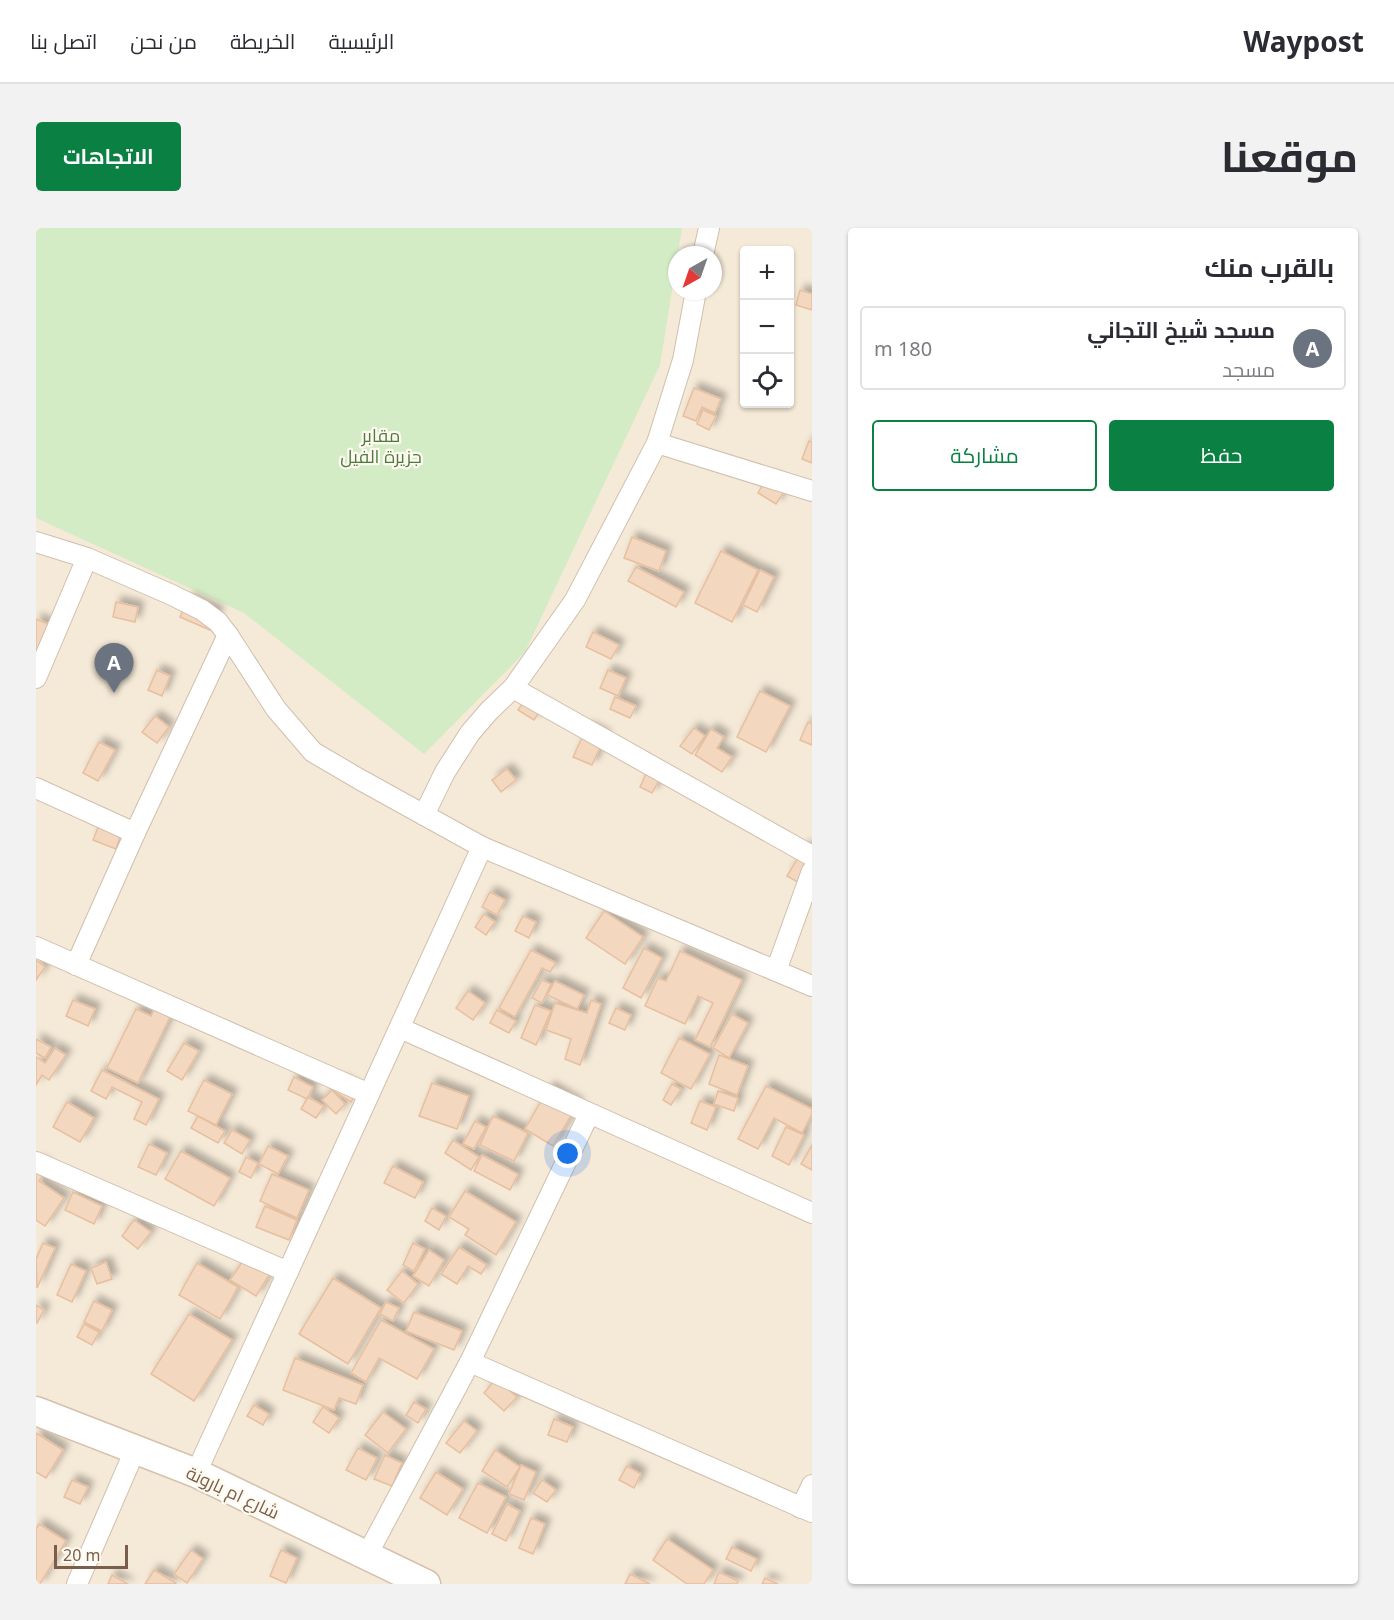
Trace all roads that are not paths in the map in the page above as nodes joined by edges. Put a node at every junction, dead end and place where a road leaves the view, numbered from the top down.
1 (709, 228) edge
2 (705, 246) edge
3 (694, 300) edge
4 (657, 443) junction
5 (812, 491) edge
6 (36, 542) edge
7 (87, 558) junction
8 (228, 635) junction
9 (36, 678) edge
10 (513, 688) junction
11 (36, 788) edge
12 (424, 815) junction
13 (135, 833) junction
14 (482, 848) junction
15 (812, 856) edge
16 (812, 871) edge
17 (36, 947) edge
18 (76, 965) junction
19 (776, 971) junction
20 (812, 986) edge
21 (400, 1028) junction
22 (369, 1094) junction
23 (589, 1114) junction
24 (36, 1162) edge
25 (812, 1213) edge
26 (288, 1272) junction
27 (470, 1362) junction
28 (36, 1411) edge
29 (135, 1450) junction
30 (196, 1473) junction
31 (812, 1485) edge
32 (807, 1510) edge
33 (367, 1555) junction
34 (77, 1584) edge
35 (426, 1584) edge

1 - 2 street
3 - 4 street
4 - 5 street
4 - 10 street
6 - 7 street
7 - 8 street
7 - 9 street
8 - 12 street
8 - 13 street
10 - 12 street
10 - 15 street
11 - 13 street
12 - 14 street
13 - 18 street
14 - 19 street
14 - 21 street
16 - 19 street
17 - 18 street
18 - 22 street
19 - 20 street
21 - 22 street
21 - 23 street
22 - 26 street
23 - 25 street
23 - 27 street
24 - 26 street
26 - 30 street
27 - 32 street
27 - 33 street
28 - 29 street, شارع ام بارونة
29 - 30 street, شارع ام بارونة
29 - 34 street
30 - 33 street, شارع ام بارونة
31 - 32 street
33 - 35 street, شارع ام بارونة

